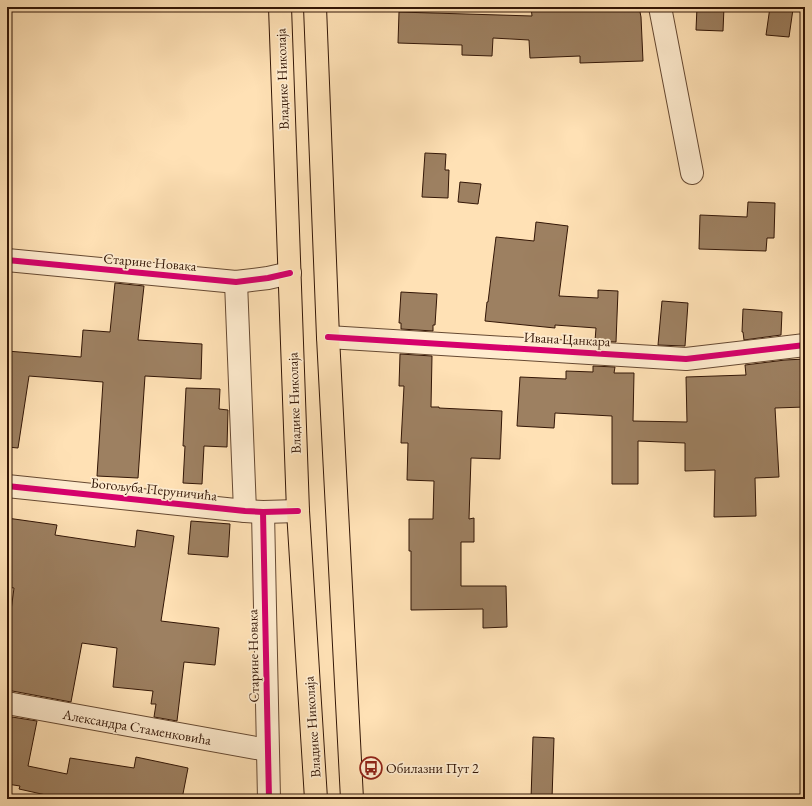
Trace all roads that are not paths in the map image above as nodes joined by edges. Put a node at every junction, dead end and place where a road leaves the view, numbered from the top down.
1 (280, 7) edge
2 (315, 7) edge
3 (660, 7) edge
4 (692, 174) dead end
5 (7, 260) edge
6 (290, 273) junction
7 (236, 282) junction
8 (328, 337) junction
9 (805, 345) edge
10 (7, 486) edge
11 (254, 511) junction
12 (298, 511) junction
13 (7, 703) edge
14 (267, 750) junction
15 (269, 799) edge
16 (316, 799) edge
17 (352, 799) edge

1 - 6 main road, Владике Николаја
2 - 8 main road
3 - 4 street
5 - 7 street, Старине Новака
6 - 7 street, Старине Новака
6 - 12 main road, Владике Николаја
7 - 11 street, Старине Новака
8 - 9 street, Ивана Цанкара
8 - 17 main road
10 - 11 street, Богољуба Перуничића
11 - 12 street, Богољуба Перуничића
11 - 14 street, Старине Новака
12 - 16 main road, Владике Николаја
13 - 14 street, Александра Стаменковића
14 - 15 street, Старине Новака

